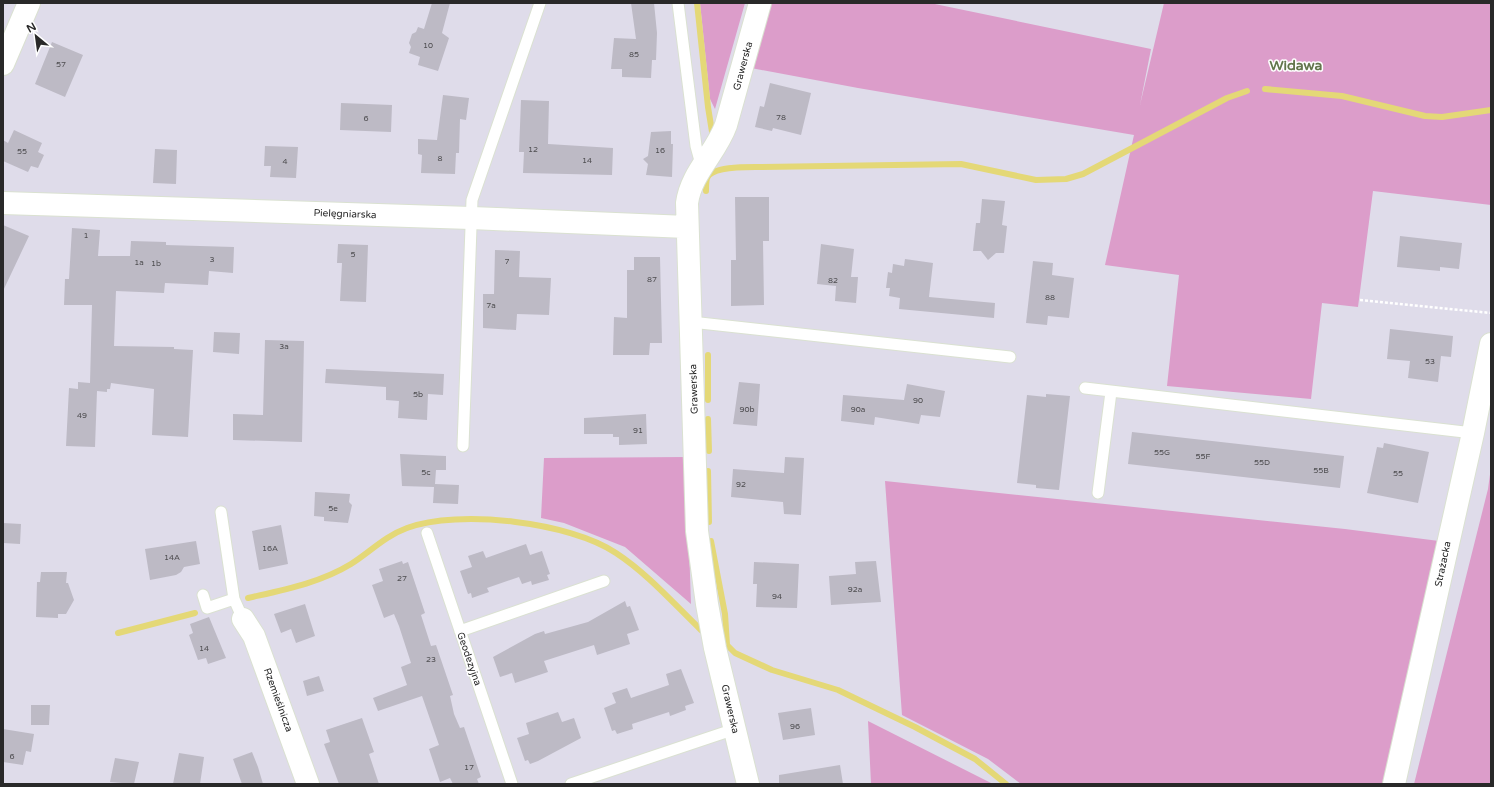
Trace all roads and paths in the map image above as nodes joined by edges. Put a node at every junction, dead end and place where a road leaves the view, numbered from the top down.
1 (29, 3) edge
2 (540, 3) edge
3 (678, 3) edge
4 (760, 3) edge
5 (3, 64) edge
6 (704, 164) junction
7 (3, 203) edge
8 (471, 218) junction
9 (687, 227) junction
10 (1360, 300) dead end
11 (1491, 313) edge
12 (691, 322) junction
13 (1491, 344) edge
14 (1010, 357) dead end
15 (1086, 388) dead end
16 (1111, 392) junction
17 (1473, 433) junction
18 (463, 446) dead end
19 (1098, 493) dead end
20 (221, 512) dead end
21 (427, 533) dead end
22 (604, 582) dead end
23 (202, 595) dead end
24 (234, 599) junction
25 (243, 619) joint
26 (460, 631) junction
27 (735, 729) junction
28 (308, 784) edge
29 (512, 784) edge
30 (571, 784) edge
31 (748, 784) edge
32 (1394, 784) edge

1 - 5 street
2 - 8 lane
3 - 6 lane
4 - 6 street, Grawerska
6 - 9 street, Grawerska
7 - 8 street, Pielęgniarska
8 - 9 street, Pielęgniarska
8 - 18 lane
9 - 12 street, Grawerska
10 - 11 path
12 - 14 lane
12 - 27 street, Grawerska
13 - 17 street, Strażacka
15 - 16 lane
16 - 17 lane
16 - 19 lane
17 - 32 street, Strażacka
20 - 24 lane
21 - 26 lane, Geodezyjna
22 - 26 lane
23 - 24 lane
24 - 25 lane
25 - 28 street, Rzemieślnicza
26 - 29 lane, Geodezyjna
27 - 30 lane
27 - 31 street, Grawerska

